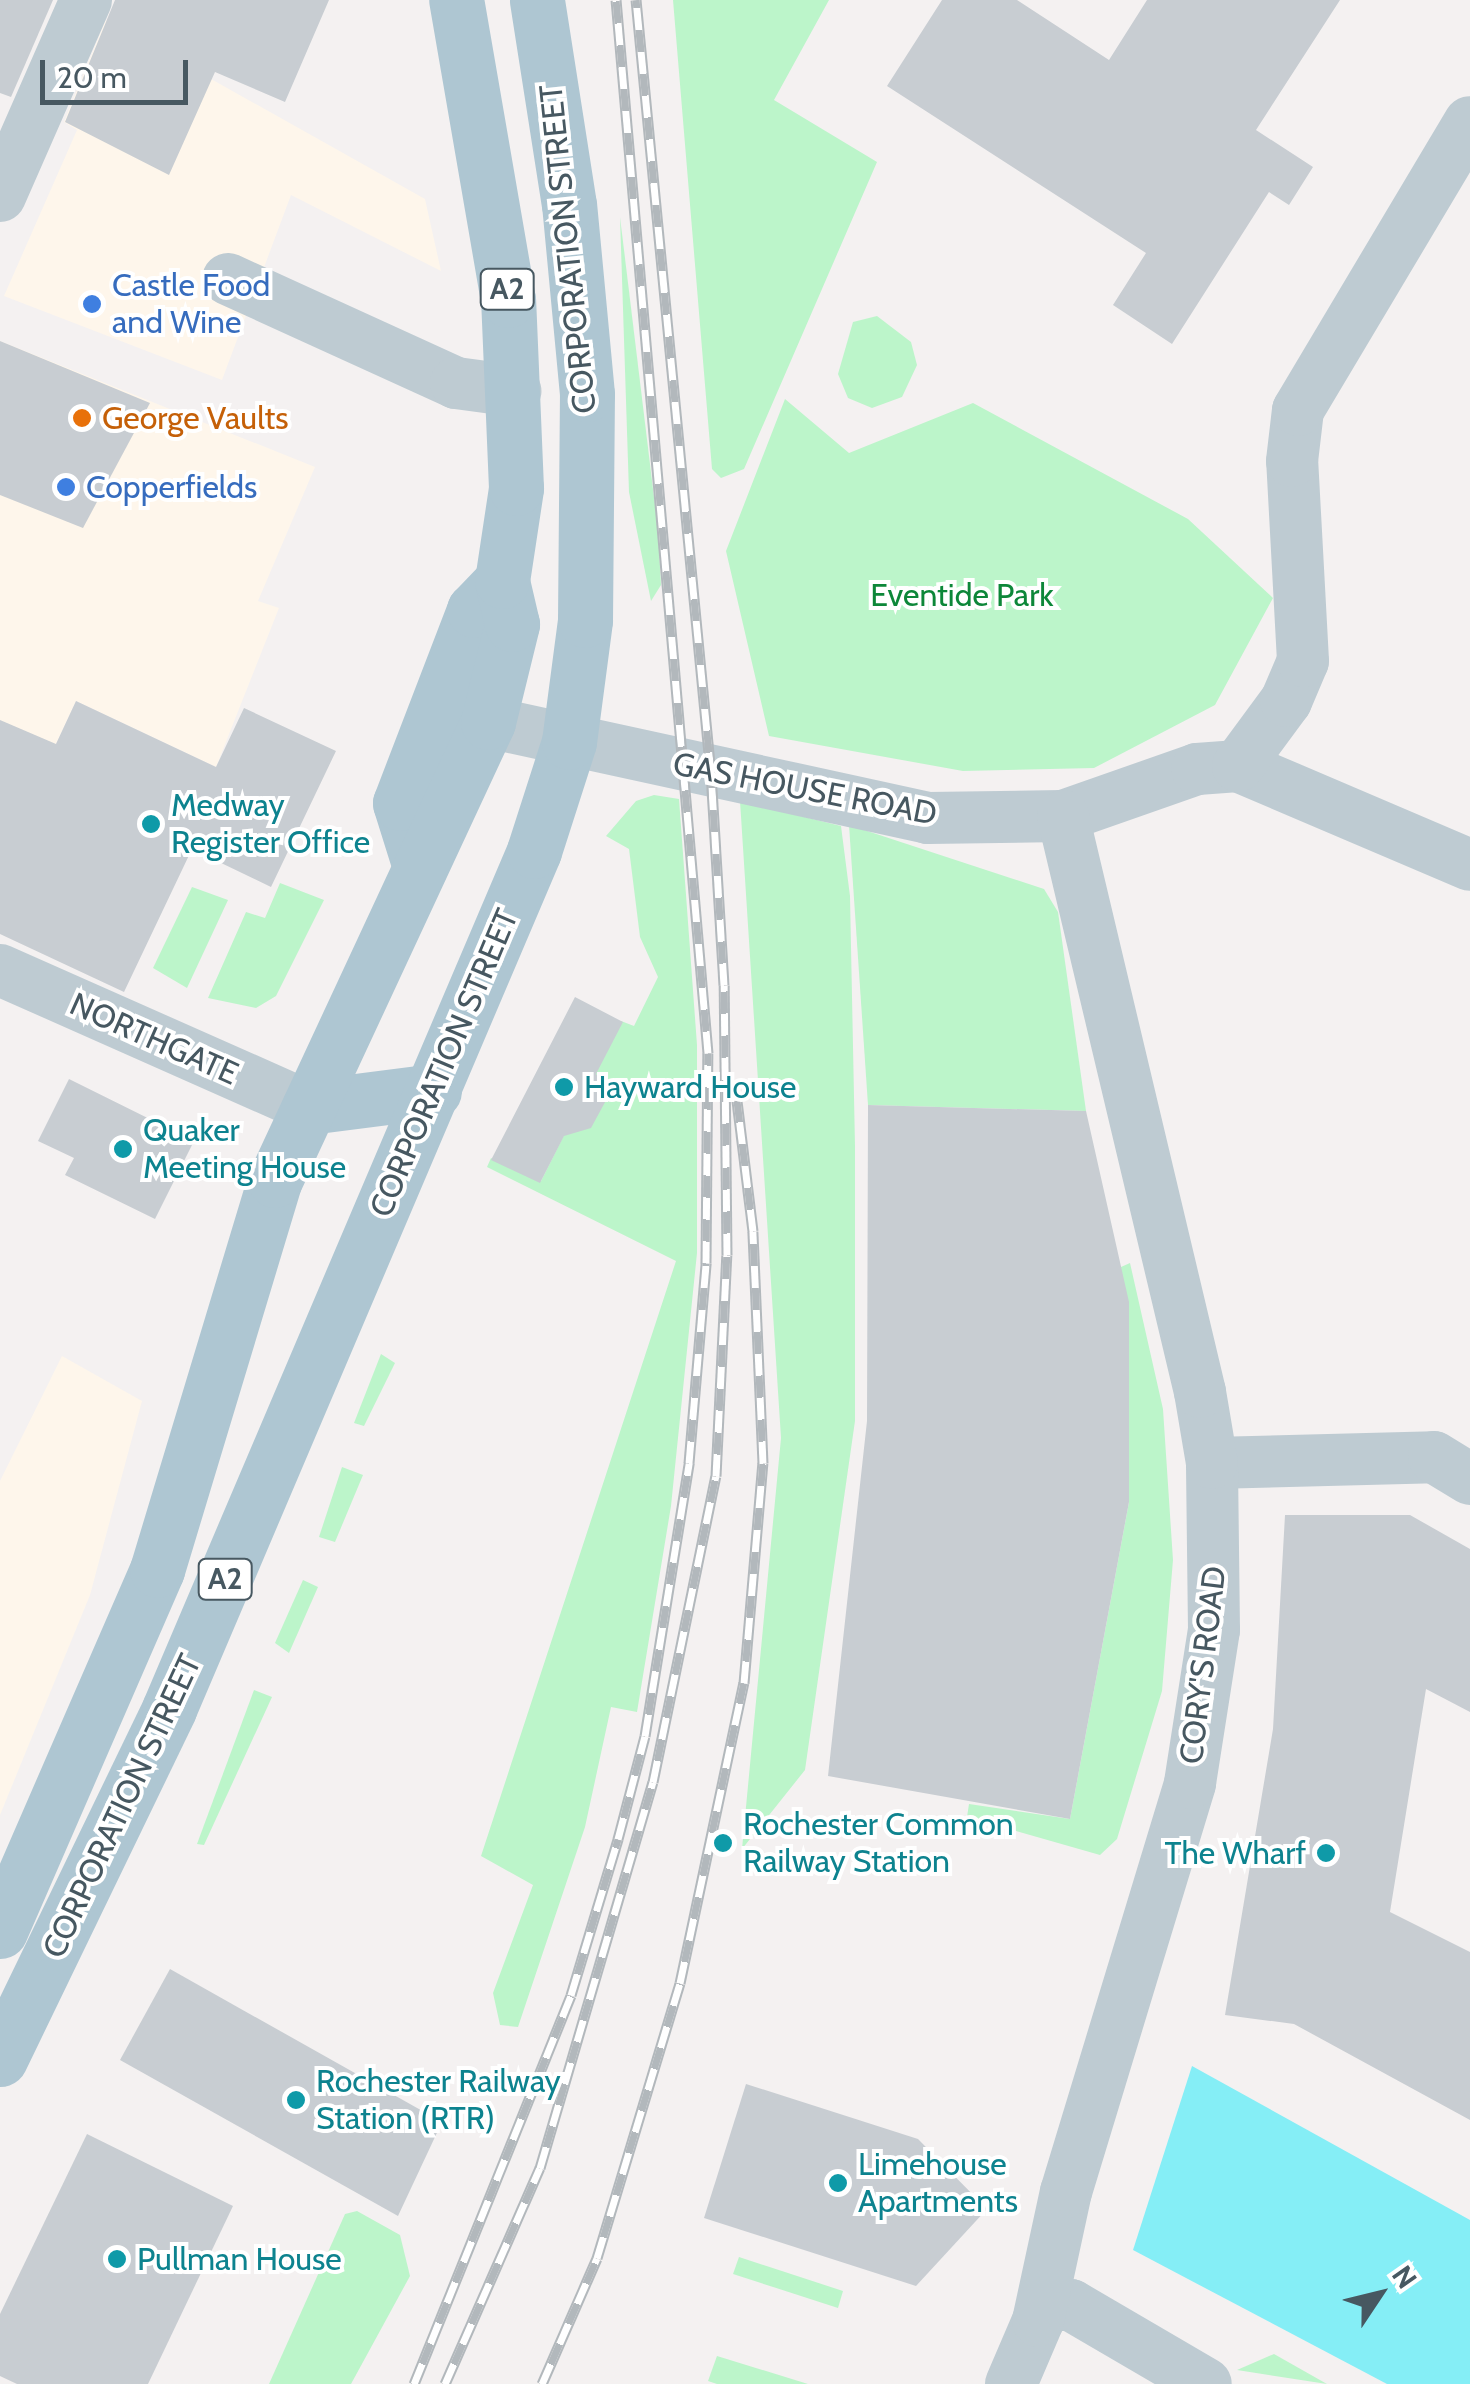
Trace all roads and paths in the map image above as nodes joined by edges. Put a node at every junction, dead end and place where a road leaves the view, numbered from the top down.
1 (86, 0) edge
2 (456, 0) edge
3 (537, 0) edge
4 (1470, 122) edge
5 (0, 196) edge
6 (228, 279) dead end
7 (516, 391) junction
8 (502, 581) junction
9 (488, 722) junction
10 (570, 742) junction
11 (1238, 766) junction
12 (1063, 816) junction
13 (1470, 865) edge
14 (420, 868) junction
15 (0, 970) edge
16 (434, 1091) junction
17 (309, 1106) junction
18 (1212, 1463) junction
19 (1470, 1479) edge
20 (0, 1932) edge
21 (0, 2059) edge
22 (1043, 2304) junction
23 (1012, 2384) edge
24 (1206, 2384) edge

1 - 5 street
2 - 7 main road, CORPORATION STREET / A2
3 - 10 main road, CORPORATION STREET / A2
4 - 11 street
6 - 7 street
7 - 8 main road, CORPORATION STREET / A2
8 - 9 main road, CORPORATION STREET / A2
8 - 14 main road
9 - 10 street, GAS HOUSE ROAD
9 - 14 main road, CORPORATION STREET / A2
10 - 12 street, GAS HOUSE ROAD
10 - 16 main road, CORPORATION STREET / A2
11 - 12 street, GAS HOUSE ROAD
11 - 13 street
12 - 18 street, CORY'S ROAD
14 - 17 main road, CORPORATION STREET / A2
15 - 17 street, NORTHGATE
16 - 17 main road
16 - 21 main road, CORPORATION STREET / A2
17 - 20 main road, CORPORATION STREET / A2
18 - 19 street
18 - 22 street, CORY'S ROAD
22 - 23 street, CORY'S ROAD
22 - 24 street

